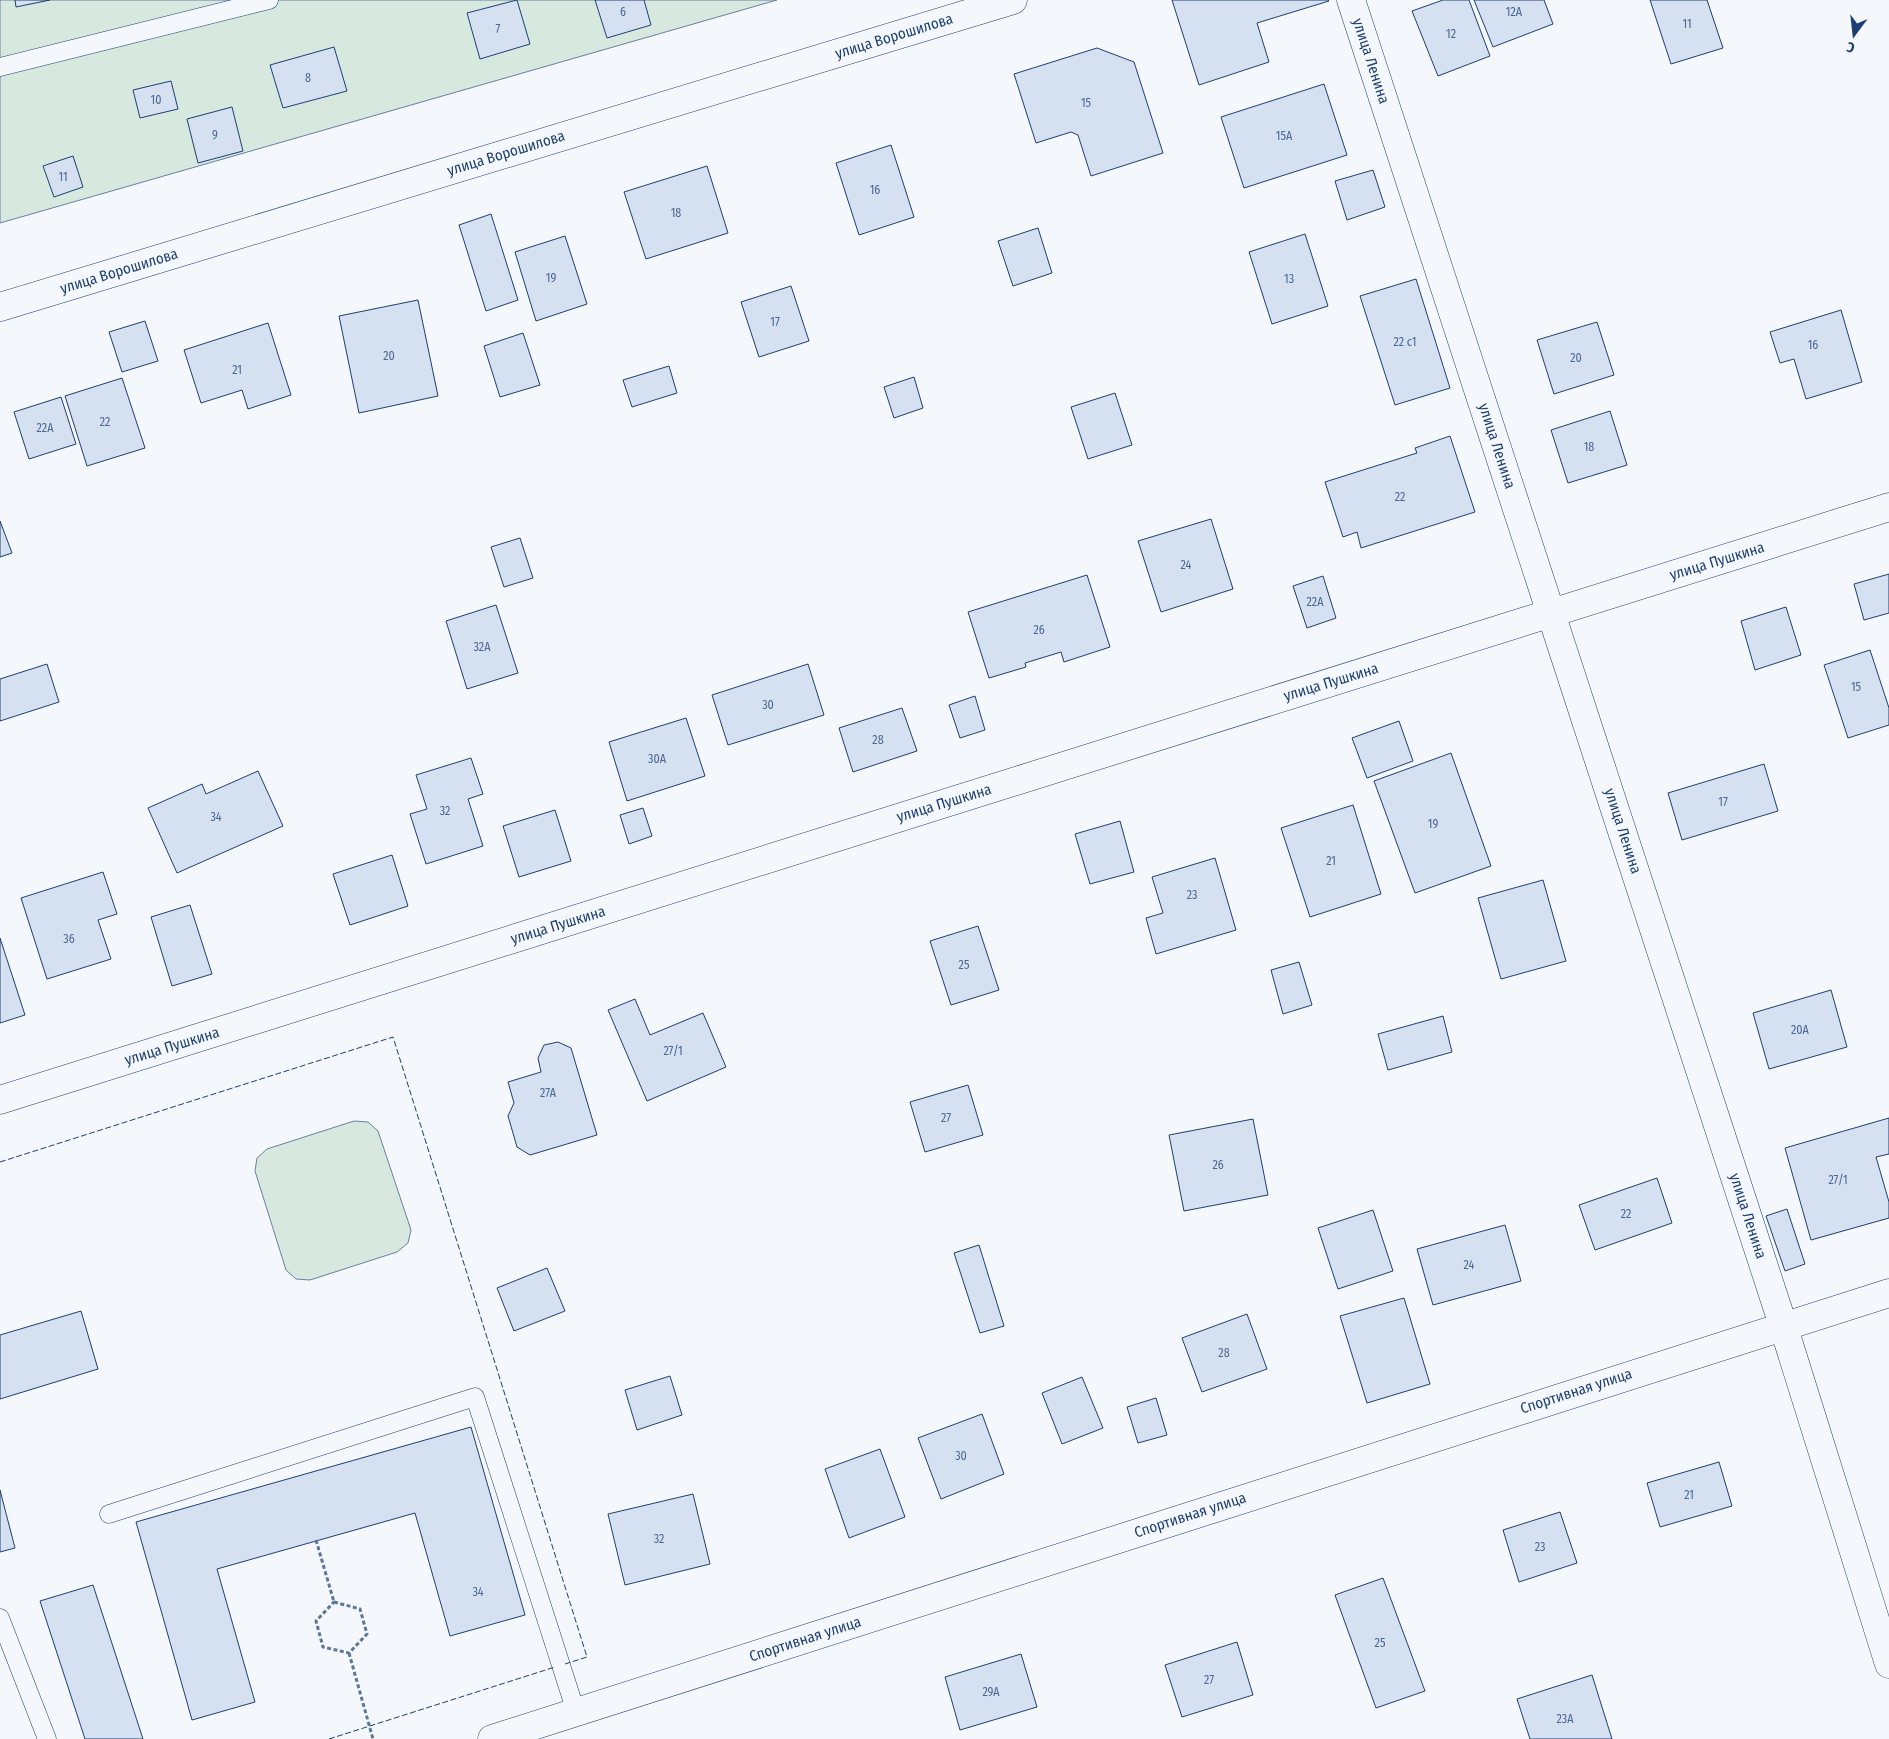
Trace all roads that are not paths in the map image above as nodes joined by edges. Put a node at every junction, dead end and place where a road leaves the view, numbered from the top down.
1 (269, 0) edge
2 (1013, 0) edge
3 (1351, 0) edge
4 (0, 66) edge
5 (0, 307) edge
6 (1889, 507) edge
7 (1551, 613) junction
8 (0, 1100) edge
9 (1889, 1293) edge
10 (1783, 1324) junction
11 (109, 1514) dead end
12 (0, 1618) edge
13 (1889, 1664) edge
14 (576, 1712) junction
15 (47, 1739) edge
16 (492, 1739) edge

1 - 4 lane
2 - 5 street, улица Ворошилова
3 - 7 street, улица Ленина
6 - 7 street, улица Пушкина
7 - 8 street, улица Пушкина
7 - 10 street, улица Ленина
9 - 10 street, Спортивная улица
10 - 13 street, улица Ленина
10 - 14 street, Спортивная улица
11 - 14 lane
12 - 15 lane
14 - 16 street, Спортивная улица

